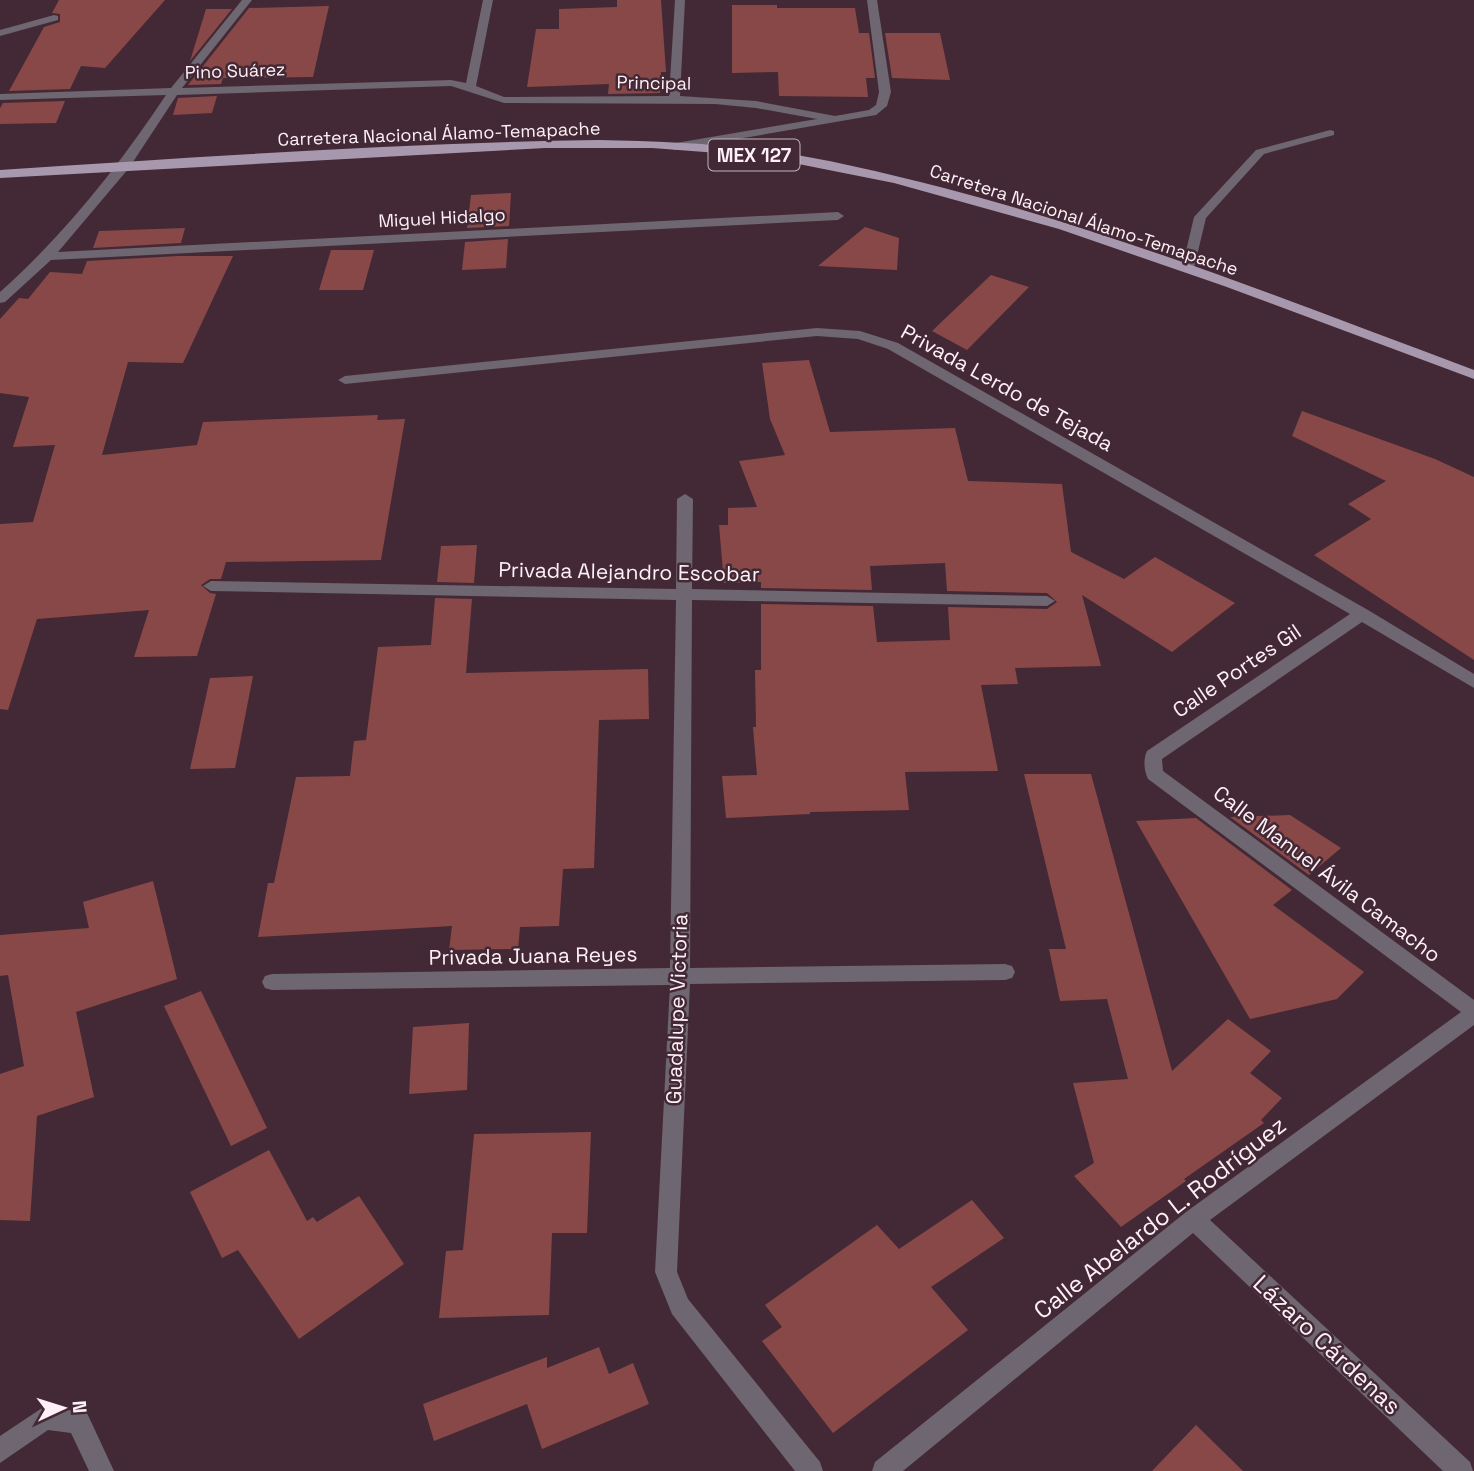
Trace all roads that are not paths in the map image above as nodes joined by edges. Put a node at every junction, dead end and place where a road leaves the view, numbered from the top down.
1 (247, 0) edge
2 (488, 0) edge
3 (680, 0) edge
4 (872, 0) edge
5 (54, 18) dead end
6 (0, 33) edge
7 (471, 85) junction
8 (175, 90) junction
9 (0, 97) edge
10 (674, 100) junction
11 (838, 120) junction
12 (1330, 133) dead end
13 (674, 146) junction
14 (125, 166) junction
15 (0, 174) edge
16 (838, 216) dead end
17 (48, 256) junction
18 (1188, 268) junction
19 (0, 299) edge
20 (1474, 375) edge
21 (345, 380) dead end
22 (685, 499) dead end
23 (211, 586) dead end
24 (684, 594) junction
25 (1047, 601) dead end
26 (1362, 614) junction
27 (1474, 682) edge
28 (1154, 774) joint
29 (1004, 972) dead end
30 (680, 977) junction
31 (272, 982) dead end
32 (1474, 1012) edge
33 (1194, 1219) junction
34 (0, 1451) edge
35 (102, 1471) edge
36 (811, 1471) edge
37 (884, 1471) edge
38 (1461, 1471) edge

1 - 8 street
2 - 7 street
3 - 10 street
4 - 11 street
5 - 6 street
7 - 8 street, Pino Suárez
7 - 10 street, Principal
8 - 9 street, Pino Suárez
8 - 14 street
10 - 11 street, Principal
11 - 13 street
12 - 18 street
13 - 14 main road, Carretera Nacional Álamo-Temapache / MEX 127
13 - 18 main road, Carretera Nacional Álamo-Temapache / MEX 127
14 - 15 main road, Carretera Nacional Álamo-Temapache / MEX 127
14 - 17 street
16 - 17 street, Miguel Hidalgo
17 - 19 street
18 - 20 main road, Carretera Nacional Álamo-Temapache / MEX 127
21 - 26 street, Privada Lerdo de Tejada
22 - 24 street, Guadalupe Victoria
23 - 24 street, Privada Alejandro Escobar
24 - 25 street, Privada Alejandro Escobar
24 - 30 street, Guadalupe Victoria
26 - 27 street, Privada Lerdo de Tejada
26 - 28 street, Calle Portes Gil
28 - 32 street, Calle Manuel Ávila Camacho
29 - 30 street, Privada Juana Reyes
30 - 31 street, Privada Juana Reyes
30 - 36 street, Guadalupe Victoria
32 - 33 street, Calle Abelardo L. Rodríguez
33 - 37 street, Calle Abelardo L. Rodríguez
33 - 38 street, Lázaro Cárdenas
34 - 35 street

